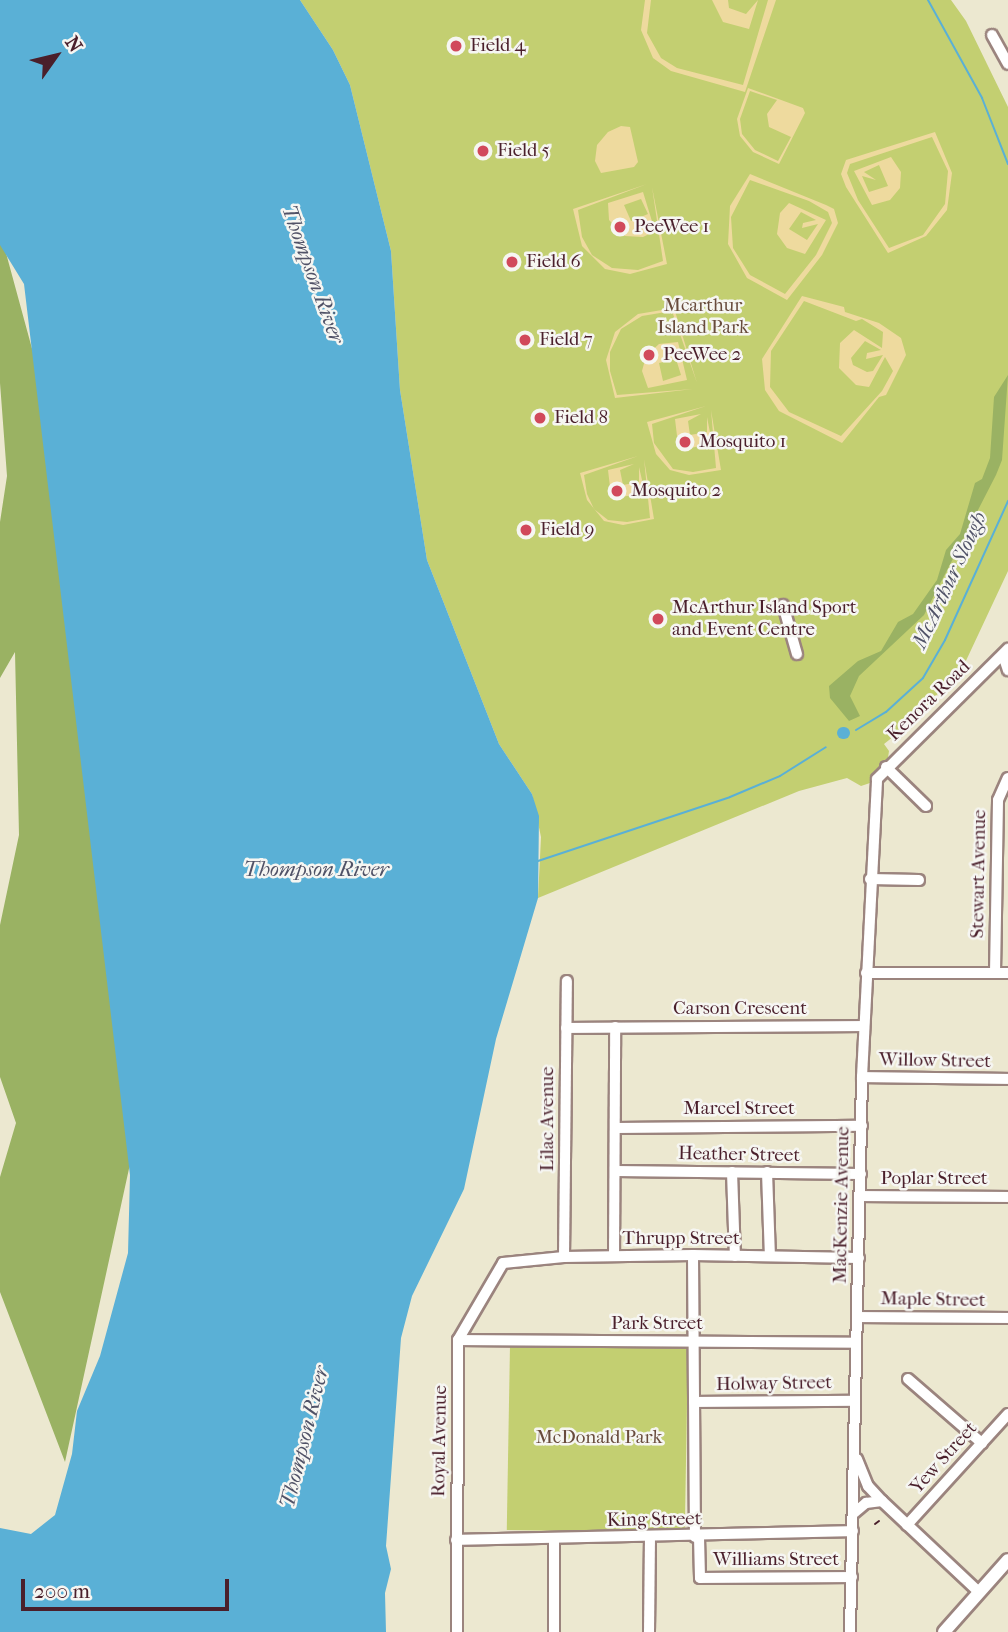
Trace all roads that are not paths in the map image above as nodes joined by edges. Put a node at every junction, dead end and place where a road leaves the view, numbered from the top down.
1 (992, 35) dead end
2 (1008, 64) edge
3 (783, 605) dead end
4 (1005, 652) edge
5 (797, 654) dead end
6 (1008, 670) edge
7 (886, 767) junction
8 (1008, 778) edge
9 (877, 779) joint
10 (926, 806) dead end
11 (870, 879) junction
12 (919, 880) dead end
13 (866, 973) junction
14 (995, 973) junction
15 (1008, 973) edge
16 (567, 981) dead end
17 (864, 1026) junction
18 (615, 1027) junction
19 (566, 1028) junction
20 (862, 1077) junction
21 (1008, 1079) edge
22 (862, 1126) junction
23 (616, 1128) junction
24 (616, 1171) junction
25 (732, 1172) junction
26 (767, 1172) junction
27 (861, 1174) junction
28 (860, 1196) junction
29 (1008, 1197) edge
30 (694, 1255) junction
31 (735, 1255) junction
32 (614, 1256) junction
33 (770, 1256) junction
34 (564, 1257) junction
35 (859, 1258) junction
36 (857, 1317) junction
37 (1008, 1318) edge
38 (458, 1340) junction
39 (695, 1342) junction
40 (856, 1343) junction
41 (908, 1379) dead end
42 (854, 1401) junction
43 (694, 1402) junction
44 (1008, 1415) edge
45 (982, 1443) junction
46 (853, 1447) junction
47 (881, 1501) junction
48 (853, 1513) junction
49 (907, 1525) junction
50 (853, 1531) junction
51 (697, 1537) junction
52 (650, 1538) junction
53 (554, 1539) junction
54 (456, 1540) junction
55 (1008, 1560) edge
56 (852, 1577) junction
57 (979, 1592) junction
58 (457, 1632) edge
59 (554, 1632) edge
60 (649, 1632) edge
61 (850, 1632) edge
62 (944, 1632) edge

1 - 2 street
3 - 5 street
4 - 6 street
4 - 7 street, Kenora Road
7 - 9 street, Kenora Road
7 - 10 street
8 - 14 street, Stewart Avenue
9 - 11 street, MacKenzie Avenue
11 - 12 street
11 - 13 street, MacKenzie Avenue
13 - 14 street
13 - 17 street, MacKenzie Avenue
14 - 15 street
16 - 19 street, Lilac Avenue
17 - 18 street, Carson Crescent
17 - 20 street, MacKenzie Avenue
18 - 19 street, Carson Crescent
18 - 23 street
19 - 34 street, Lilac Avenue
20 - 21 street, Willow Street
20 - 22 street, MacKenzie Avenue
22 - 23 street, Marcel Street
22 - 27 street, MacKenzie Avenue
23 - 24 street
24 - 25 street, Heather Street
24 - 32 street
25 - 26 street, Heather Street
25 - 31 street
26 - 27 street, Heather Street
26 - 33 street
27 - 28 street, MacKenzie Avenue
28 - 29 street, Poplar Street
28 - 35 street, MacKenzie Avenue
30 - 31 street, Thrupp Street
30 - 32 street, Thrupp Street
30 - 39 street
31 - 33 street, Thrupp Street
32 - 34 street, Thrupp Street
33 - 35 street, Thrupp Street
34 - 38 street, Thrupp Street
35 - 36 street, MacKenzie Avenue
36 - 37 street, Maple Street
36 - 40 street, MacKenzie Avenue
38 - 39 street, Park Street
38 - 54 street, Royal Avenue
39 - 40 street, Park Street
39 - 43 street
40 - 42 street, MacKenzie Avenue
41 - 45 street
42 - 43 street, Holway Street
42 - 46 street, MacKenzie Avenue
43 - 51 street
44 - 45 street, Yew Street
45 - 49 street, Yew Street
46 - 47 street
46 - 48 street, MacKenzie Avenue
47 - 48 street
47 - 49 street
48 - 50 street, MacKenzie Avenue
49 - 57 street
50 - 51 street, King Street
50 - 56 street, MacKenzie Avenue
51 - 52 street, King Street
51 - 56 street, Williams Street
52 - 53 street, King Street
52 - 60 street
53 - 54 street, King Street
53 - 59 street
54 - 58 street, Royal Avenue
55 - 57 main road
56 - 61 street, MacKenzie Avenue
57 - 62 main road

